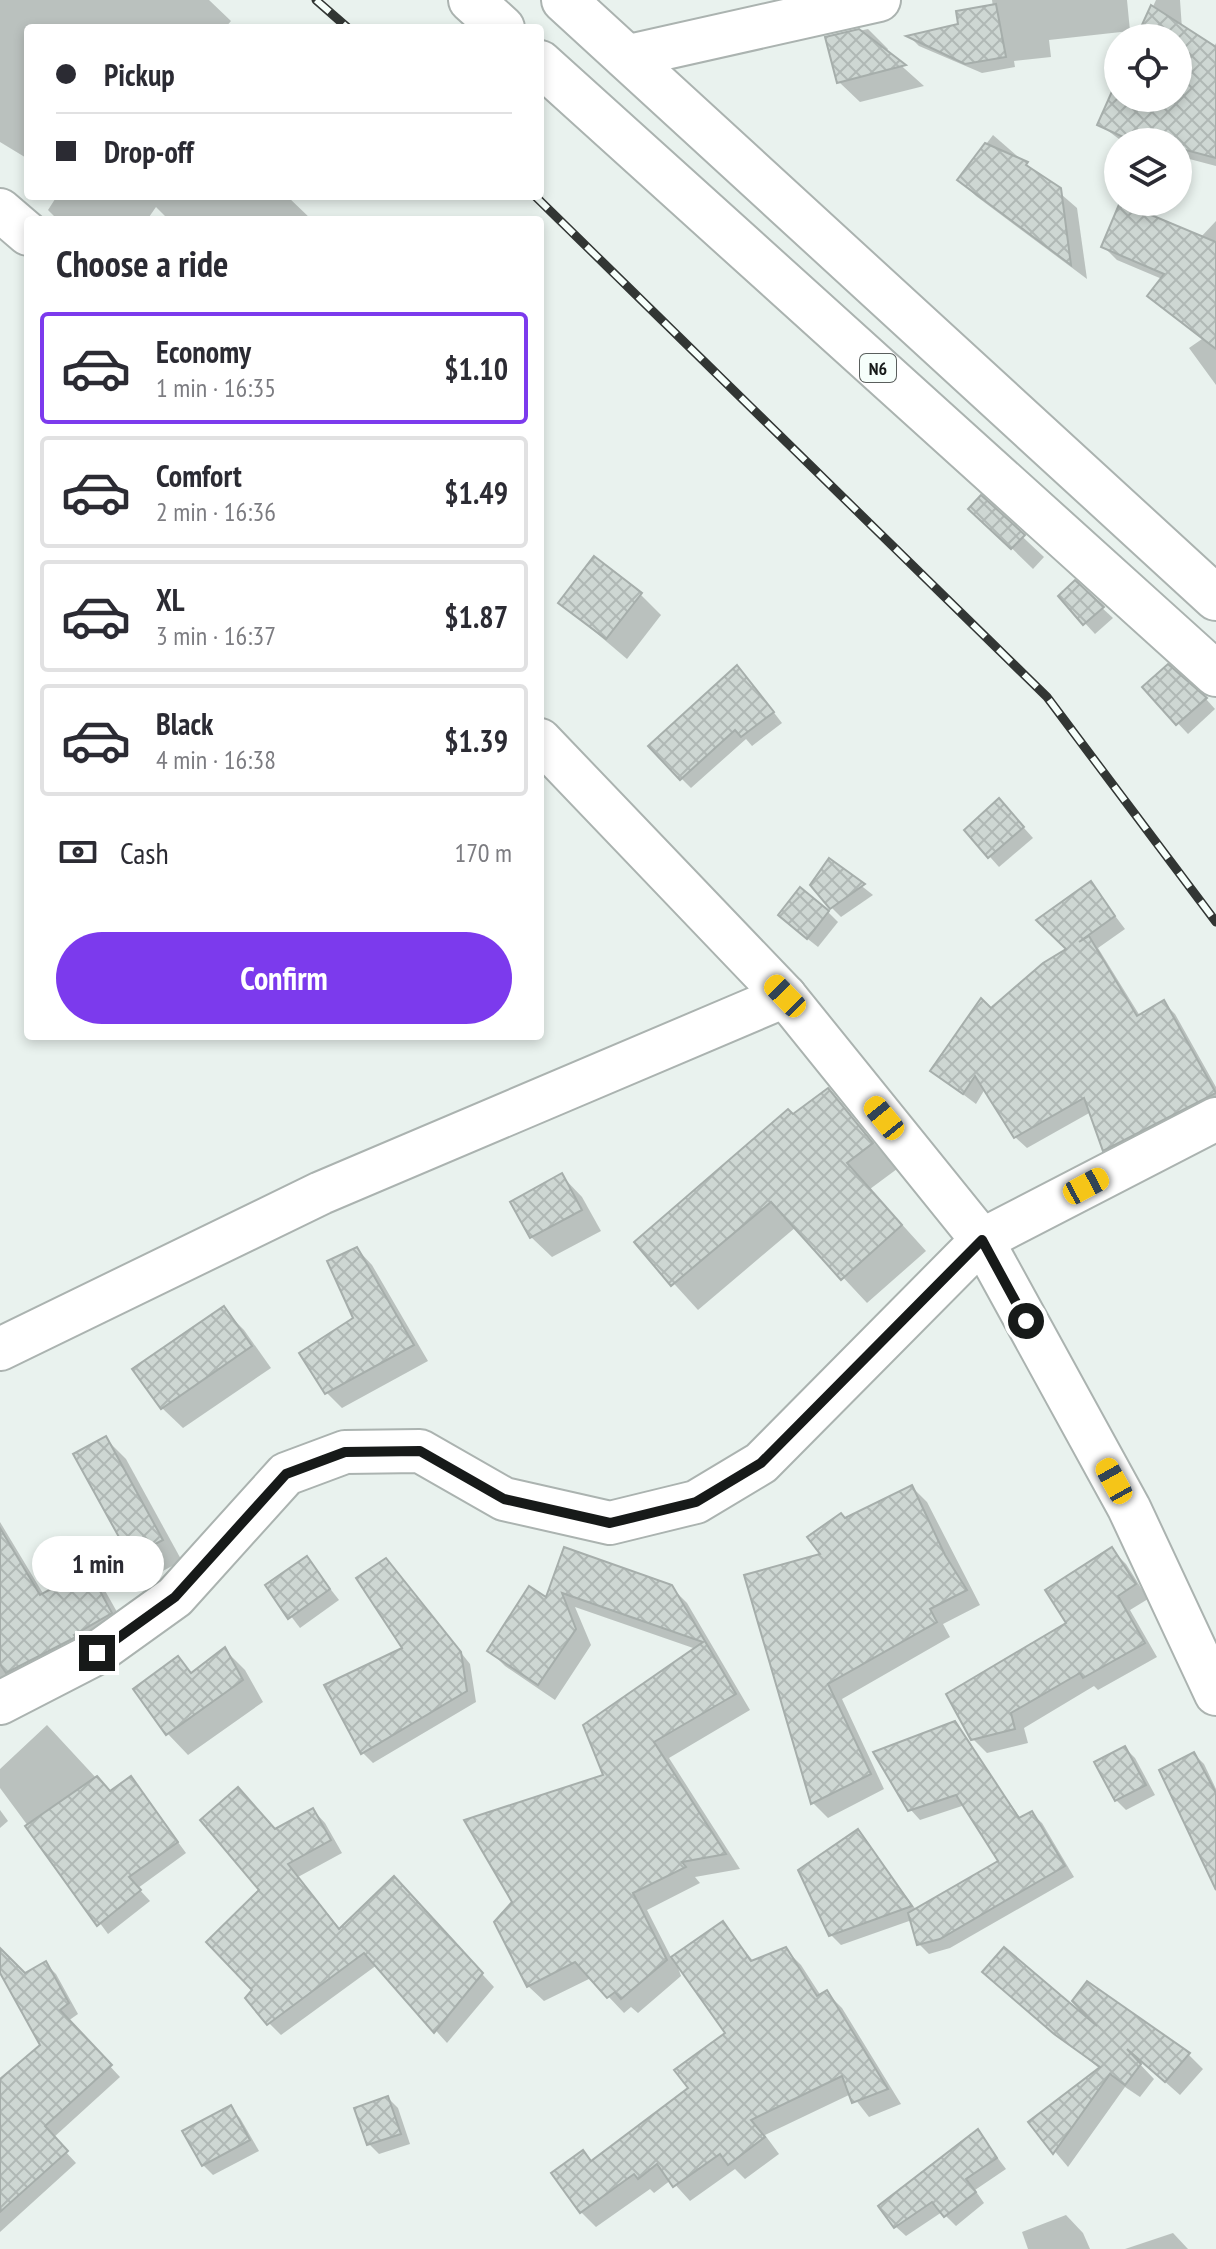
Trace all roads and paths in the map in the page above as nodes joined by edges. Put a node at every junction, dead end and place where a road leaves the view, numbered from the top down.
1 (471, 0) edge
2 (564, 0) edge
3 (879, 0) edge
4 (498, 24) edge
5 (625, 57) junction
6 (544, 67) edge
7 (0, 210) edge
8 (24, 231) edge
9 (1216, 598) edge
10 (1216, 674) edge
11 (544, 744) edge
12 (785, 996) junction
13 (1216, 1119) edge
14 (982, 1240) junction
15 (0, 1349) edge
16 (1216, 1694) edge
17 (0, 1703) edge

1 - 4 highway
2 - 5 highway
3 - 5 street
5 - 9 highway
6 - 10 highway, N6
7 - 8 street
11 - 12 street
12 - 14 street
12 - 15 street
13 - 14 street
14 - 16 street
14 - 17 street

